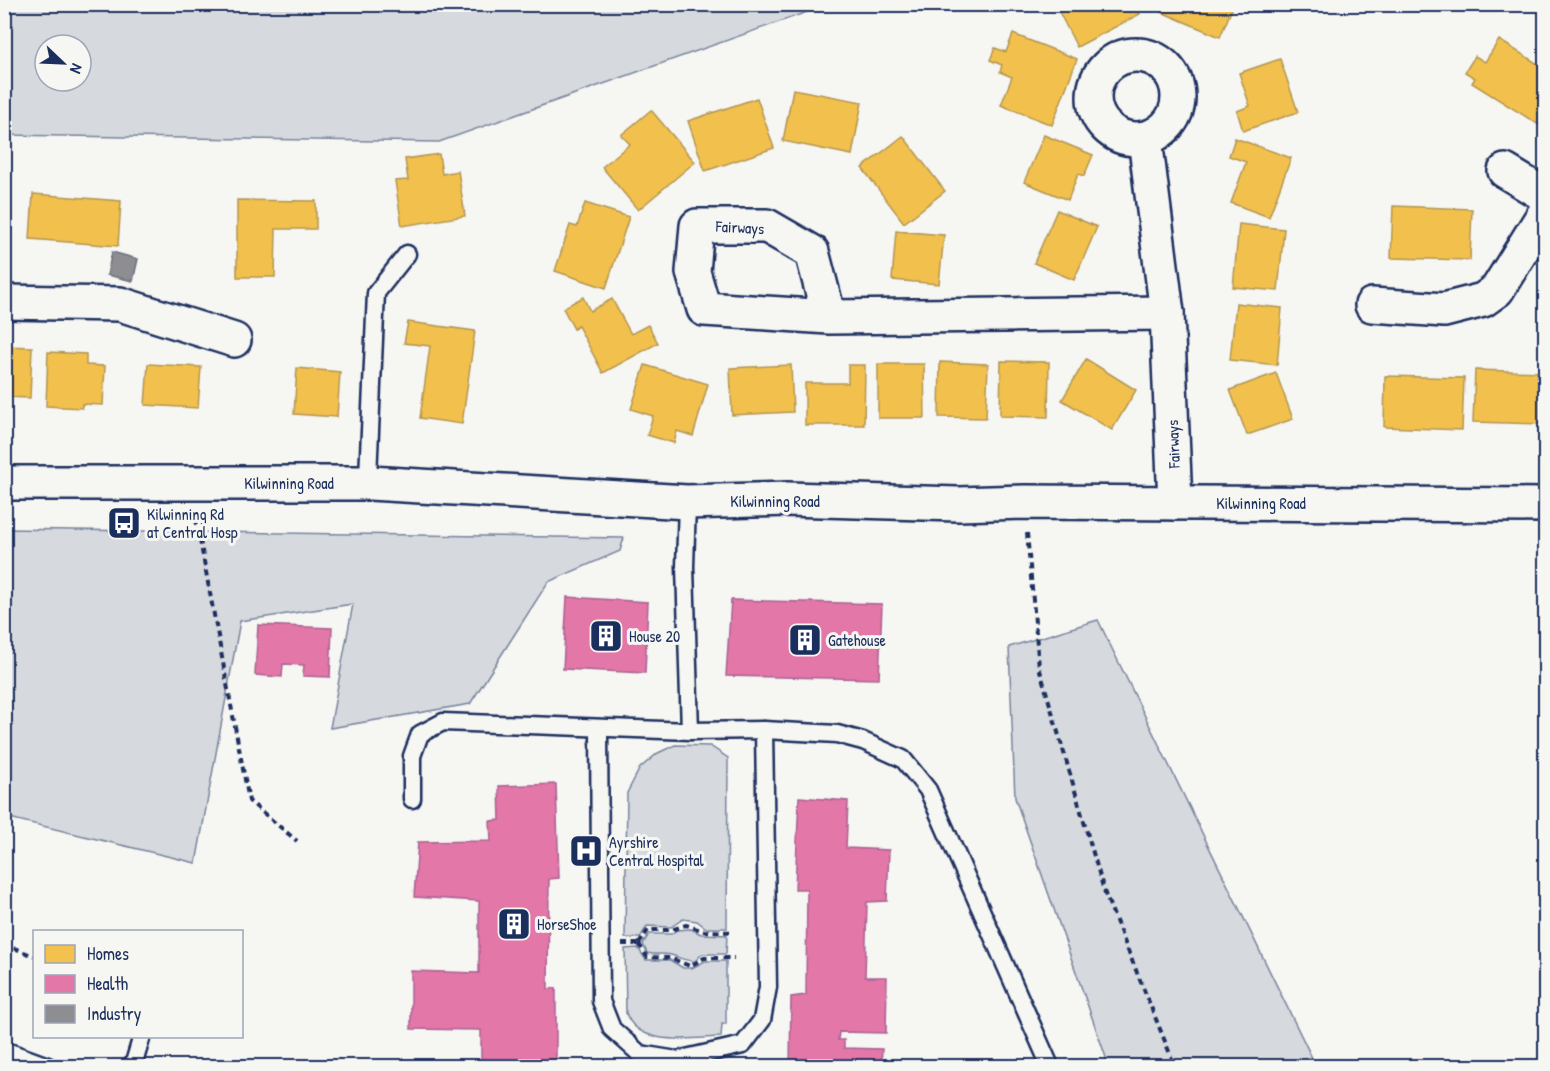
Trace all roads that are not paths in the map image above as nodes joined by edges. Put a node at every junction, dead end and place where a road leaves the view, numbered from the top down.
1 (1145, 139) dead end
2 (1504, 171) dead end
3 (1545, 196) edge
4 (1545, 211) edge
5 (407, 254) dead end
6 (4, 302) edge
7 (1371, 305) dead end
8 (1167, 313) junction
9 (829, 317) dead end
10 (234, 340) dead end
11 (4, 483) edge
12 (370, 483) junction
13 (687, 502) junction
14 (1175, 503) junction
15 (1545, 505) edge
16 (599, 729) junction
17 (764, 730) junction
18 (690, 731) junction
19 (412, 799) dead end
20 (141, 1038) edge
21 (4, 1050) edge
22 (48, 1066) edge
23 (133, 1066) edge
24 (1050, 1066) edge

1 - 8 main road, Fairways
2 - 3 main road
4 - 7 main road
5 - 12 lane
6 - 10 main road
8 - 9 main road
8 - 14 main road, Fairways
11 - 12 main road, Kilwinning Road
12 - 13 main road, Kilwinning Road
13 - 14 main road, Kilwinning Road
13 - 18 lane
14 - 15 main road, Kilwinning Road
16 - 17 lane
16 - 18 lane
16 - 19 lane
17 - 18 lane
17 - 24 lane
20 - 23 lane
21 - 22 lane

